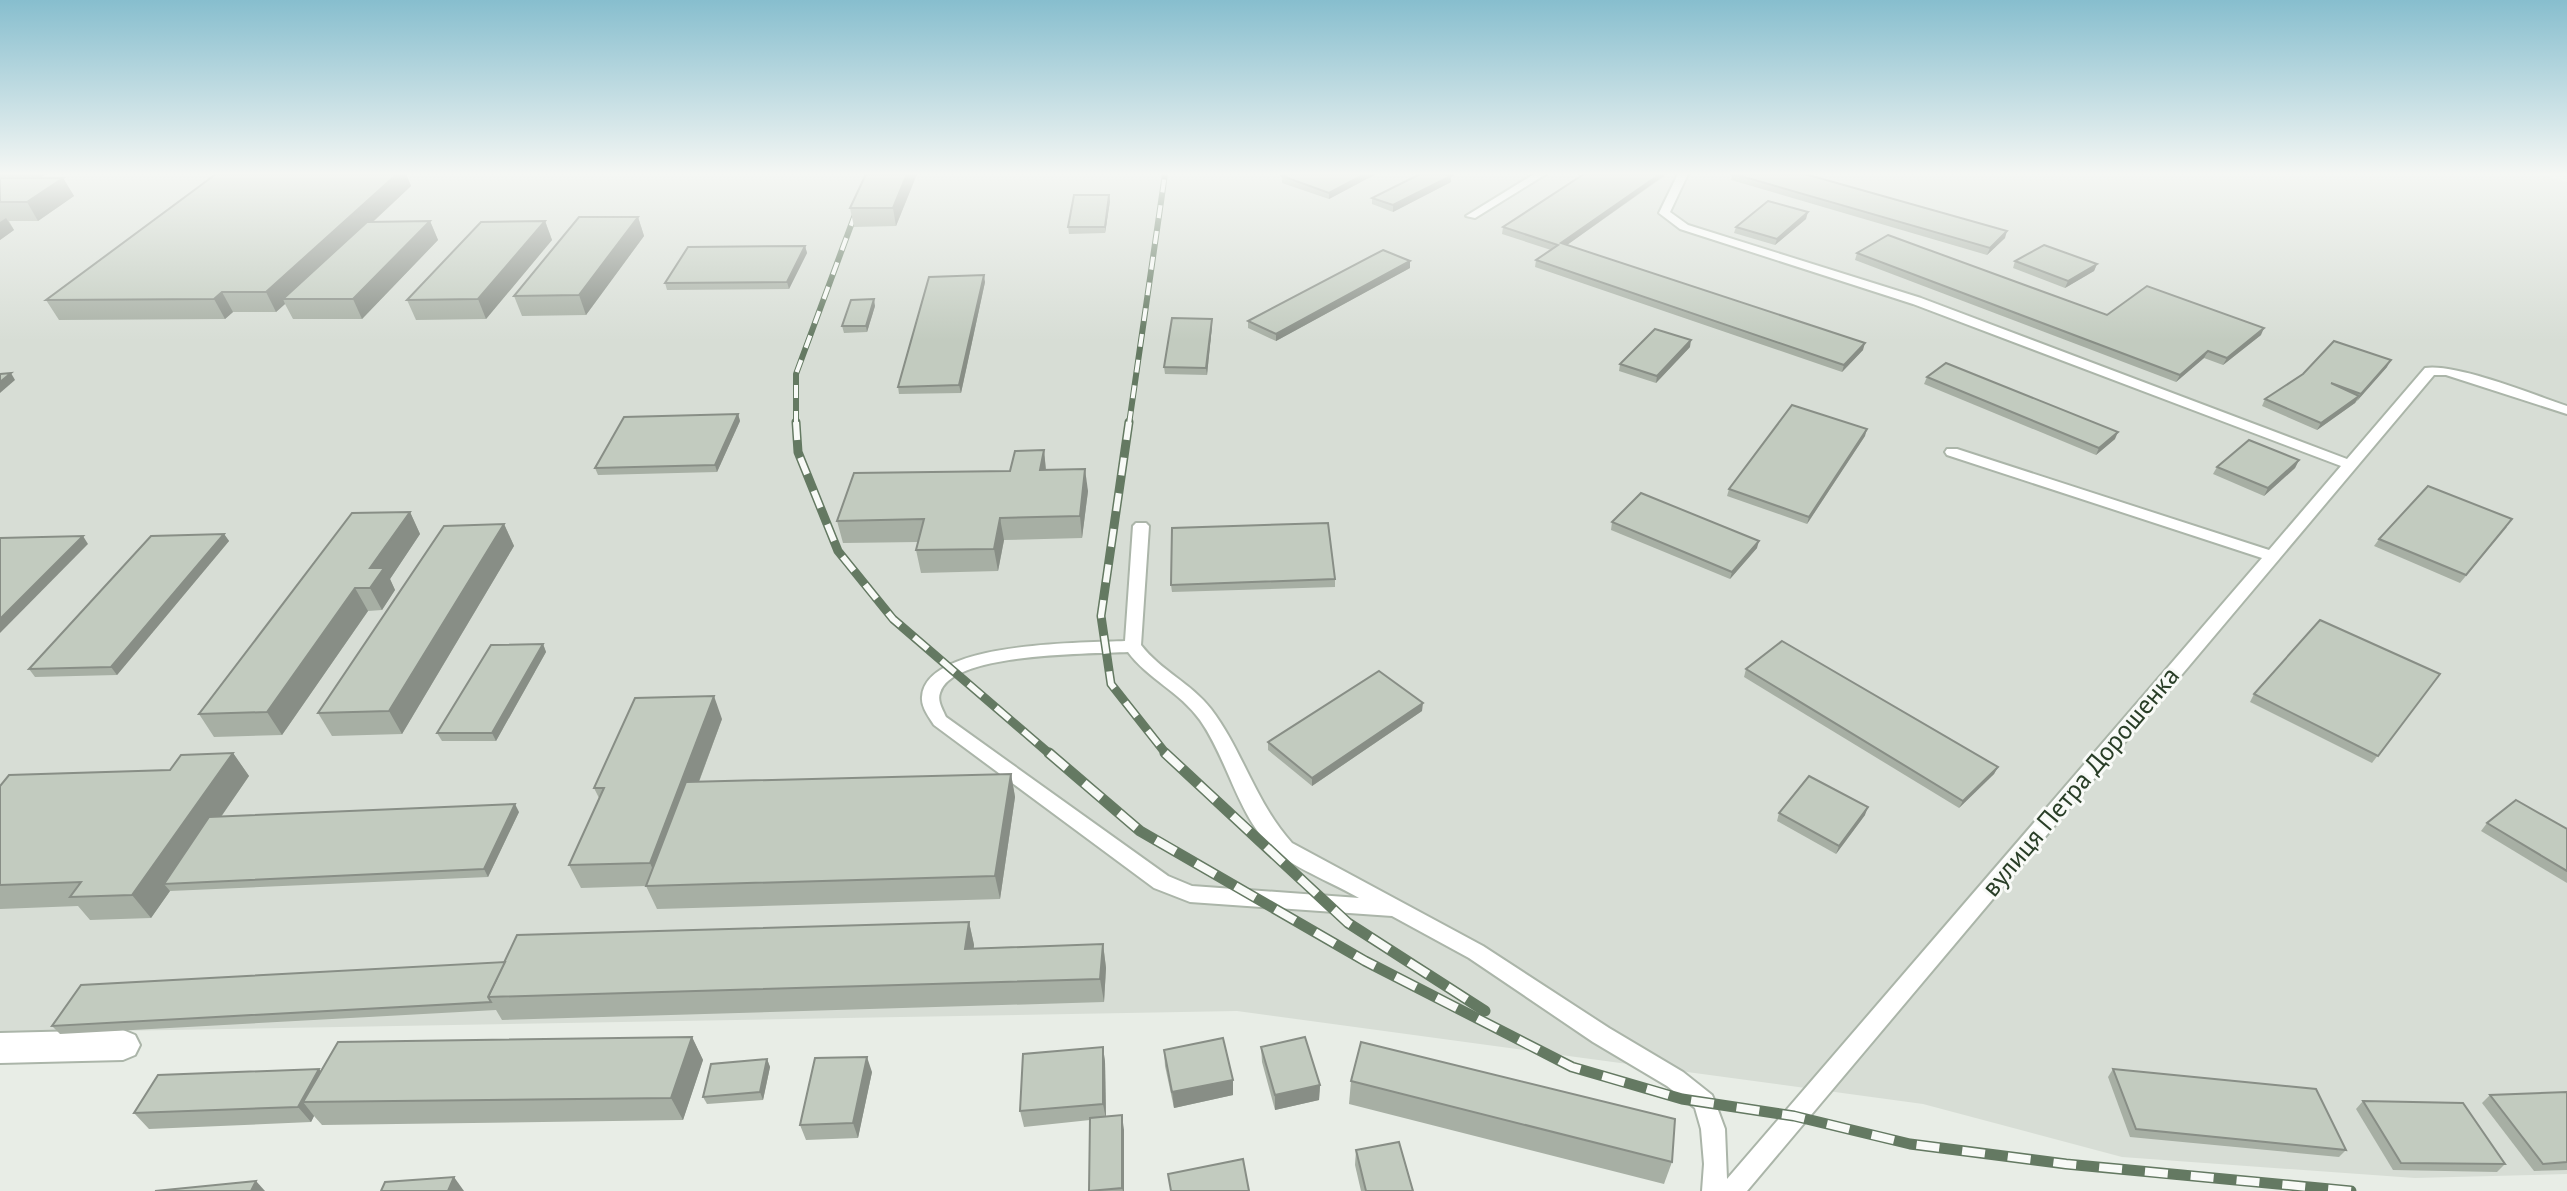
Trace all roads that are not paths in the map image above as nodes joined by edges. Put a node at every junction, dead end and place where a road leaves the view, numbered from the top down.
1 (1692, 230) edge
2 (2567, 410) edge
3 (1952, 452) dead end
4 (2350, 465) junction
5 (1141, 526) dead end
6 (2272, 556) junction
7 (1133, 646) junction
8 (1399, 908) junction
9 (123, 1045) dead end
10 (0, 1048) edge
11 (1714, 1191) edge
12 (1732, 1191) edge

1 - 4 lane
2 - 4 lane, вулиця Петра Дорошенка
3 - 6 lane
4 - 6 lane, вулиця Петра Дорошенка
5 - 7 lane
6 - 12 lane, вулиця Петра Дорошенка
7 - 8 lane
7 - 8 lane
8 - 11 lane
9 - 10 street

